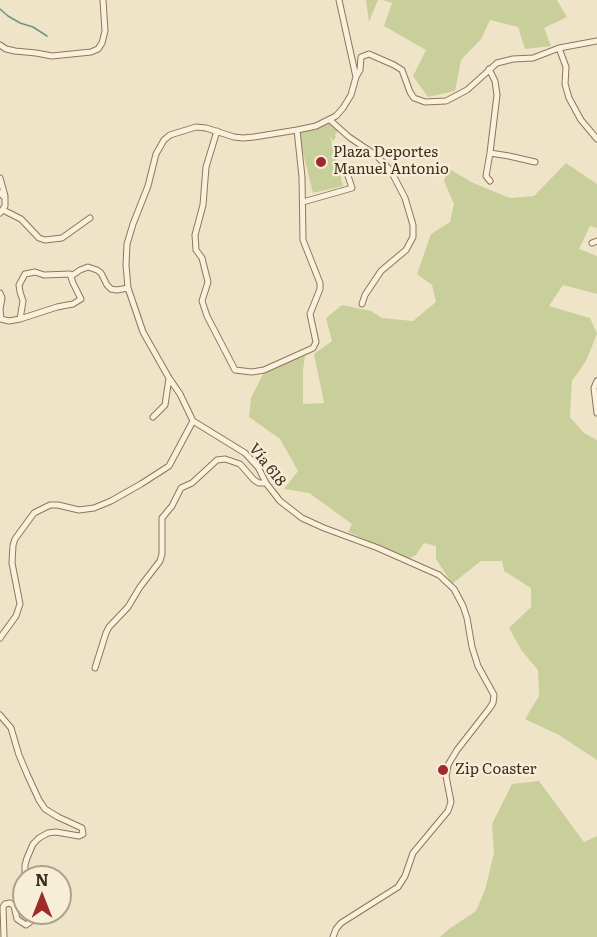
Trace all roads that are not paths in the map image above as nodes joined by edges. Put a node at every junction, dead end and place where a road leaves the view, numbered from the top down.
1 (103, 0) edge
2 (339, 0) edge
3 (597, 41) edge
4 (0, 45) edge
5 (560, 48) junction
6 (489, 69) junction
7 (356, 77) junction
8 (330, 120) junction
9 (297, 130) junction
10 (217, 131) junction
11 (597, 140) edge
12 (490, 153) junction
13 (535, 162) dead end
14 (346, 170) dead end
15 (0, 178) edge
16 (490, 182) dead end
17 (0, 193) edge
18 (5, 198) junction
19 (303, 202) junction
20 (2, 211) edge
21 (90, 218) dead end
22 (70, 274) junction
23 (128, 288) junction
24 (0, 293) edge
25 (362, 304) dead end
26 (20, 319) junction
27 (169, 378) junction
28 (597, 381) edge
29 (597, 412) edge
30 (153, 417) dead end
31 (193, 421) junction
32 (266, 483) junction
33 (0, 638) edge
34 (95, 668) dead end
35 (0, 716) edge
36 (25, 865) edge
37 (12, 904) edge
38 (4, 937) edge
39 (333, 937) edge

1 - 4 street
2 - 7 street
3 - 5 street
5 - 6 street
5 - 11 street
6 - 7 street
6 - 12 street
7 - 8 street
8 - 9 street
8 - 25 street
9 - 10 street
9 - 19 street
10 - 19 street
10 - 23 street
12 - 13 street
12 - 16 street
14 - 19 street
15 - 18 street
17 - 18 street
18 - 20 street
20 - 21 street
22 - 23 street
22 - 26 street
22 - 26 street
23 - 27 street
24 - 26 street
27 - 30 street
27 - 31 street
28 - 29 street
31 - 32 street, Vía 618
31 - 33 street
32 - 34 street
32 - 39 street, Vía 618
35 - 36 street
37 - 38 street

